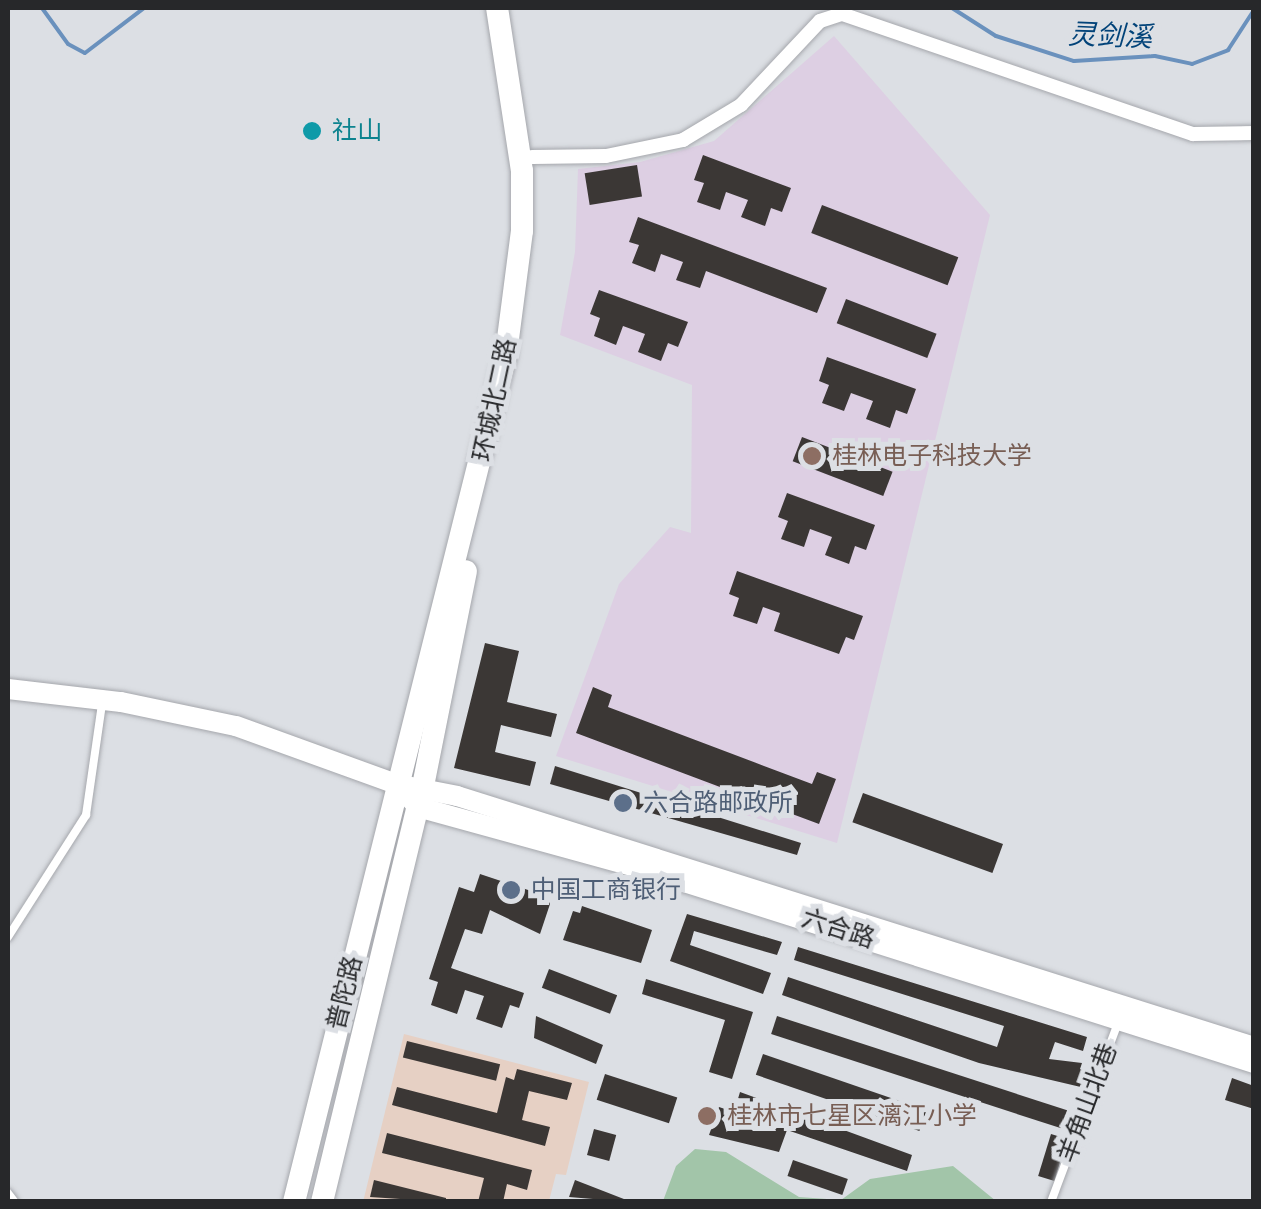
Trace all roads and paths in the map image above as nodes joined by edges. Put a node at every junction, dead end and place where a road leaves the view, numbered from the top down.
1 (497, 8) edge
2 (508, 8) edge
3 (1254, 133) edge
4 (532, 156) junction
5 (8, 689) edge
6 (102, 699) junction
7 (396, 784) junction
8 (421, 797) junction
9 (8, 937) edge
10 (1122, 1012) junction
11 (1254, 1048) edge
12 (1254, 1062) edge
13 (8, 1193) edge
14 (14, 1201) edge
15 (294, 1202) edge
16 (322, 1202) edge
17 (1052, 1202) edge

1 - 7 main road, 环城北二路
2 - 4 main road, 环城北二路
3 - 4 street
4 - 8 main road, 环城北二路
5 - 6 main road
6 - 7 main road
6 - 9 lane
7 - 8 main road
7 - 15 main road, 普陀路
8 - 10 main road, 六合路
8 - 16 main road, 普陀路
10 - 11 main road, 六合路
10 - 12 main road, 六合路
10 - 17 lane, 羊角山北巷
13 - 14 lane

